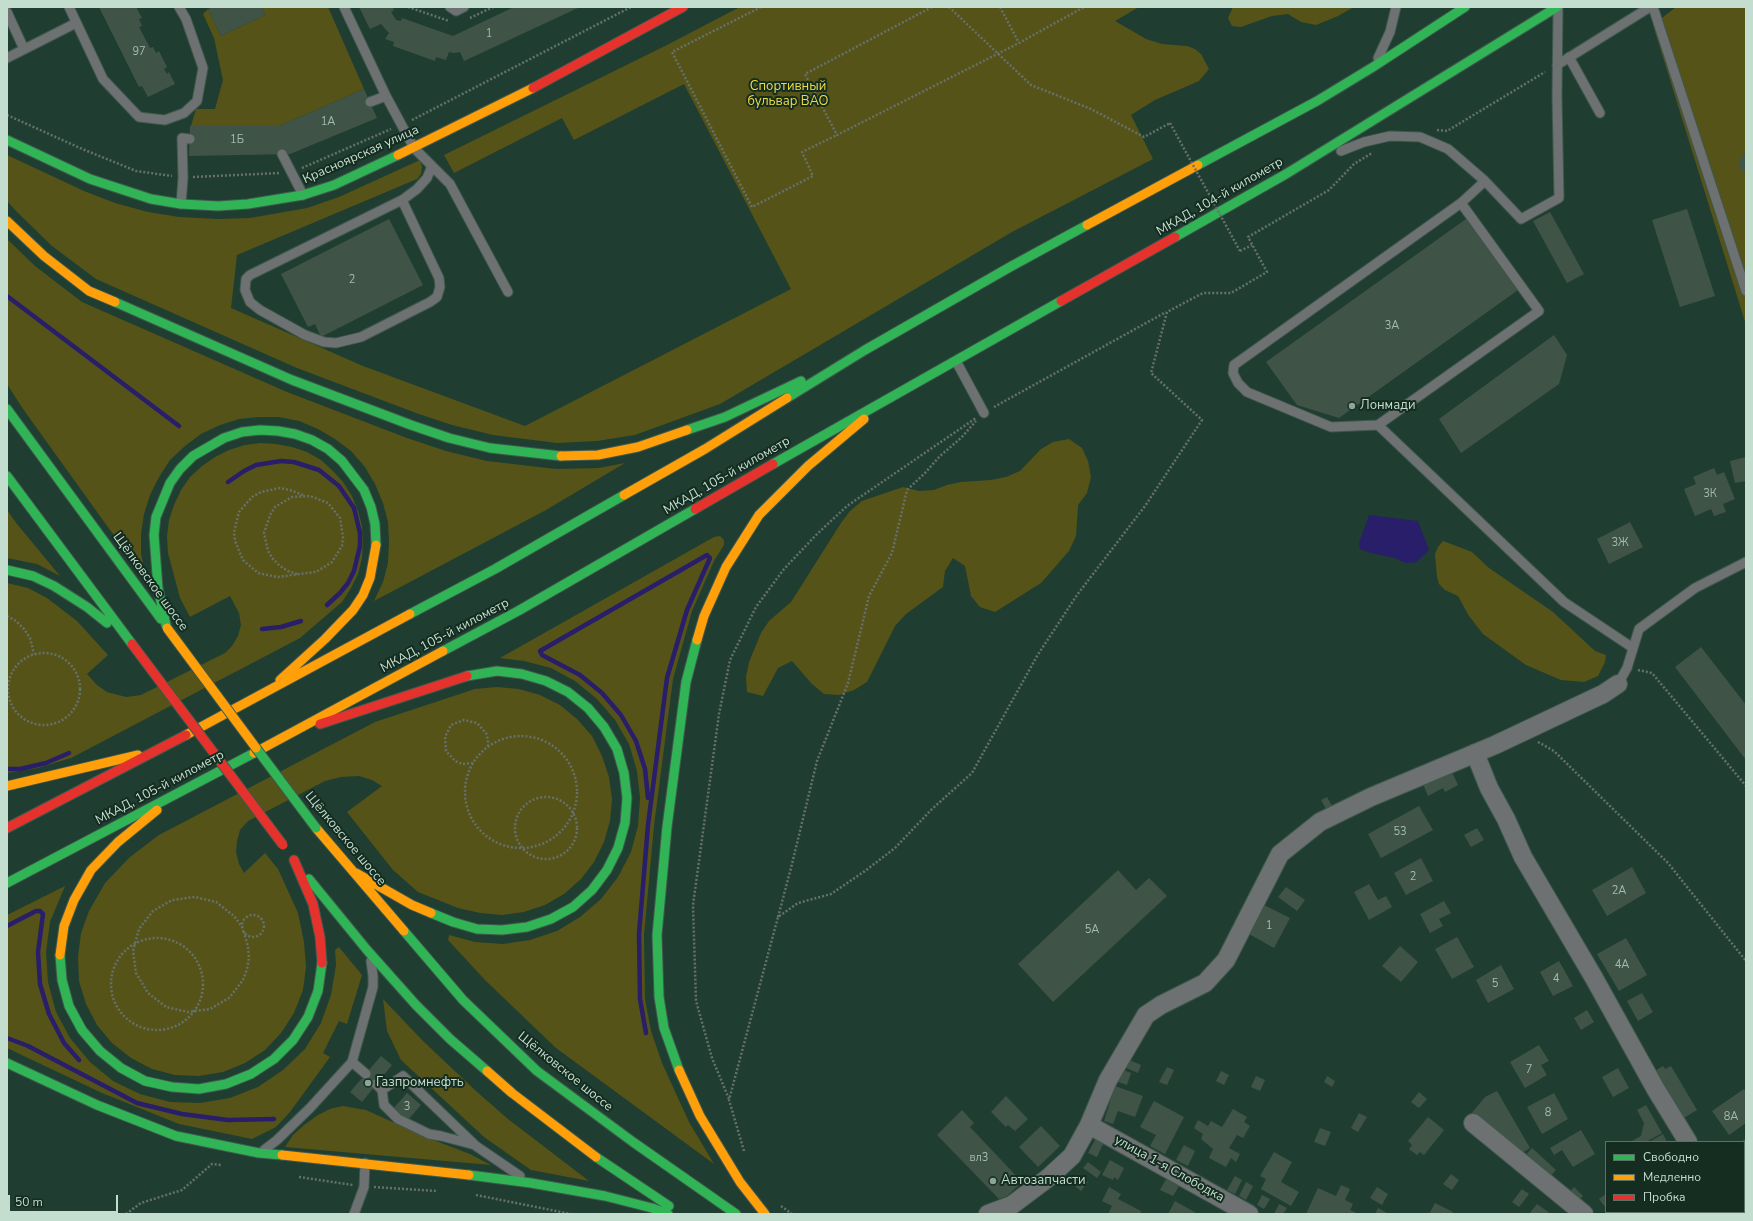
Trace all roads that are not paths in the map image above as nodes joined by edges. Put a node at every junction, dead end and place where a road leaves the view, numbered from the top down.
1 (69, 7) edge
2 (179, 7) edge
3 (344, 7) edge
4 (450, 7) edge
5 (464, 7) edge
6 (683, 7) edge
7 (1396, 7) edge
8 (1465, 7) edge
9 (1557, 7) edge
10 (1650, 7) edge
11 (1653, 7) edge
12 (7, 12) edge
13 (76, 23) junction
14 (24, 49) junction
15 (1569, 57) junction
16 (7, 58) edge
17 (1557, 65) junction
18 (1373, 67) junction
19 (386, 96) junction
20 (370, 102) dead end
21 (1600, 113) dead end
22 (190, 139) dead end
23 (7, 140) edge
24 (414, 148) junction
25 (282, 154) dead end
26 (432, 166) junction
27 (1286, 174) junction
28 (1485, 181) junction
29 (303, 195) junction
30 (402, 200) junction
31 (1461, 203) junction
32 (180, 204) junction
33 (7, 221) edge
34 (1746, 291) edge
35 (508, 292) dead end
36 (865, 350) junction
37 (956, 361) junction
38 (889, 398) junction
39 (7, 409) edge
40 (984, 413) road end
41 (1378, 425) junction
42 (7, 476) edge
43 (1746, 562) edge
44 (7, 570) edge
45 (166, 626) junction
46 (130, 641) junction
47 (1633, 648) junction
48 (1622, 676) joint
49 (267, 691) junction
50 (290, 734) junction
51 (153, 752) junction
52 (1475, 753) junction
53 (7, 786) edge
54 (175, 795) junction
55 (7, 828) edge
56 (294, 860) junction
57 (356, 873) junction
58 (7, 883) edge
59 (367, 950) junction
60 (7, 1062) edge
61 (352, 1062) junction
62 (366, 1074) dead end
63 (1473, 1123) dead end
64 (1089, 1125) junction
65 (1687, 1141) edge
66 (476, 1146) junction
67 (259, 1153) junction
68 (365, 1164) junction
69 (531, 1183) junction
70 (671, 1212) edge
71 (354, 1214) edge
72 (736, 1214) edge
73 (765, 1214) edge
74 (988, 1214) edge
75 (1248, 1214) edge
76 (1584, 1214) edge

1 - 13 lane
2 - 13 lane
3 - 19 lane
4 - 5 lane
6 - 24 main road, Красноярская улица
7 - 18 lane
8 - 18 main road
9 - 17 lane
9 - 27 main road, МКАД, 104-й километр
10 - 15 lane
11 - 34 lane
12 - 14 lane
13 - 14 lane
14 - 16 lane
15 - 17 lane
15 - 21 lane
17 - 28 lane
18 - 36 main road
19 - 20 lane
19 - 24 lane
22 - 32 lane
23 - 32 main road, Красноярская улица
24 - 26 lane
24 - 29 main road, Красноярская улица
25 - 29 lane
26 - 30 lane
26 - 35 lane
27 - 28 lane
27 - 37 main road, МКАД, 104-й километр
28 - 31 lane
29 - 32 main road, Красноярская улица
30 - 30 lane
31 - 41 lane
31 - 41 lane
33 - 36 main road
36 - 49 main road
37 - 38 main road, МКАД, 104-й километр
37 - 40 lane
38 - 50 main road, МКАД, 105-й километр
38 - 73 main road
39 - 45 main road, Щёлковское шоссе
41 - 47 lane
42 - 46 main road
43 - 47 lane
44 - 46 main road
45 - 49 main road
45 - 57 main road, Щёлковское шоссе, bridge
46 - 56 main road, bridge
47 - 48 lane
48 - 52 street
49 - 51 main road
50 - 54 main road, МКАД, 105-й километр
50 - 57 main road
51 - 53 main road
51 - 55 main road
52 - 64 street
52 - 65 street
54 - 56 main road
54 - 58 main road, МКАД, 105-й километр
56 - 59 main road
57 - 72 main road, Щёлковское шоссе
59 - 61 lane
59 - 70 main road
60 - 67 main road
61 - 62 lane
61 - 67 lane
63 - 76 street
64 - 74 street
64 - 75 street, улица 1-я Слободка
66 - 66 lane
66 - 69 lane
67 - 68 main road
68 - 69 main road
68 - 71 lane
69 - 70 main road

